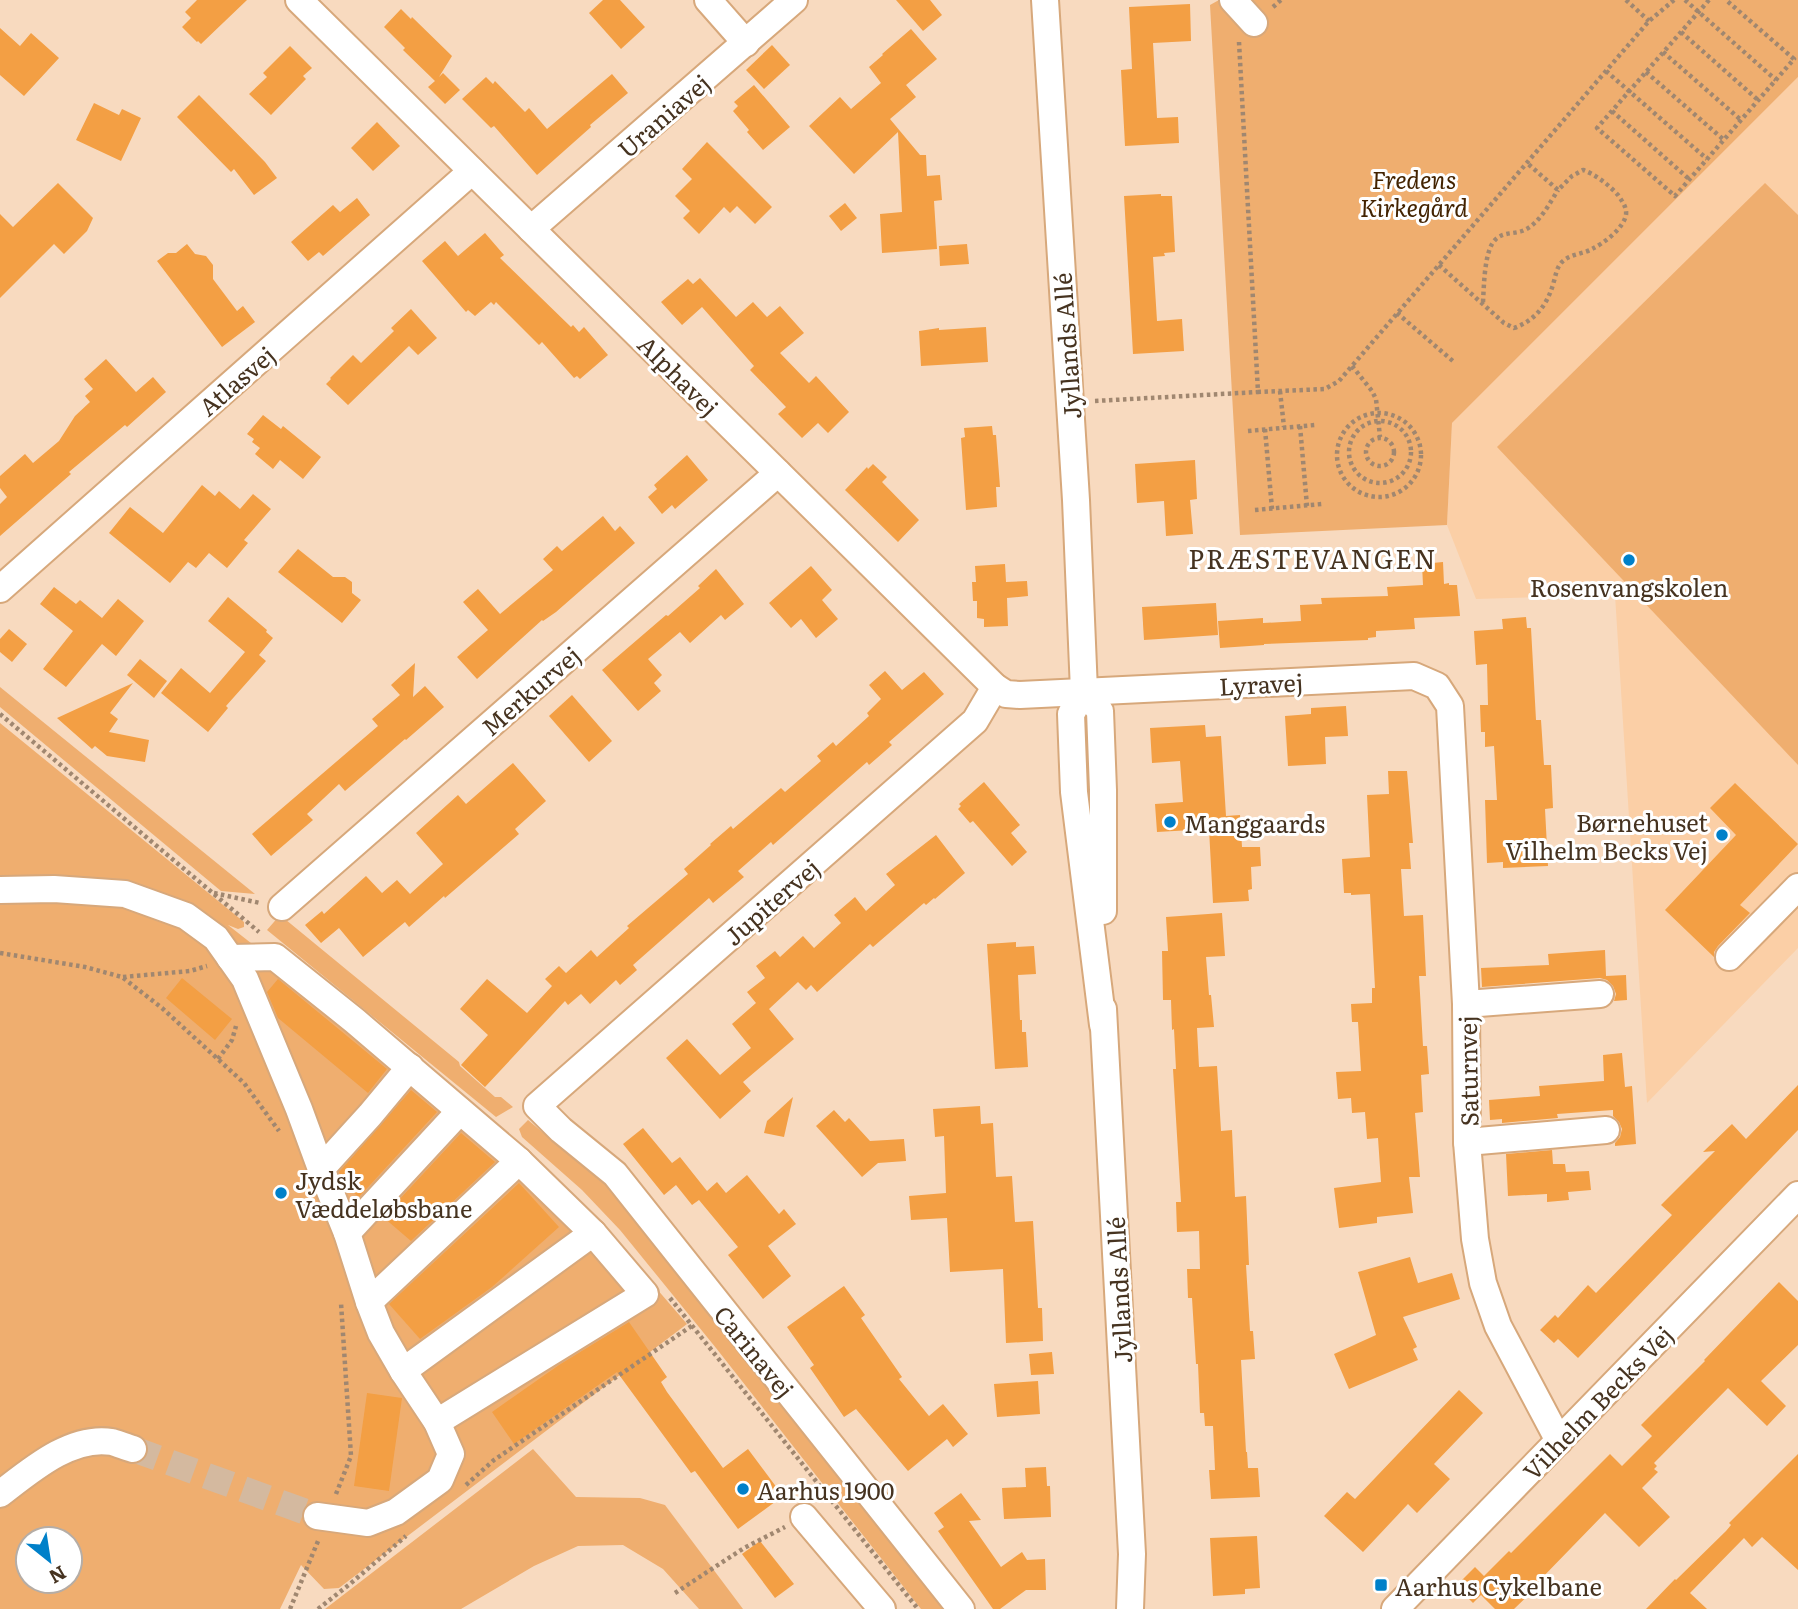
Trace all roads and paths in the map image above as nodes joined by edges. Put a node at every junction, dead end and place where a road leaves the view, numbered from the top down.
1 (299, 0) edge
2 (708, 0) edge
3 (794, 0) edge
4 (1045, 0) edge
5 (1233, 0) edge
6 (1281, 0) edge
7 (1626, 0) edge
8 (1674, 0) edge
9 (1685, 0) edge
10 (1709, 0) edge
11 (1727, 0) edge
12 (1699, 12) junction
13 (1649, 21) junction
14 (1254, 23) junction
15 (1681, 33) junction
16 (746, 43) junction
17 (1663, 52) junction
18 (1606, 71) junction
19 (1646, 72) junction
20 (1776, 80) junction
21 (1629, 91) junction
22 (1758, 100) junction
23 (1612, 111) junction
24 (1741, 120) junction
25 (1724, 140) junction
26 (1707, 159) junction
27 (1527, 163) junction
28 (472, 171) junction
29 (1689, 179) junction
30 (1559, 190) junction
31 (531, 229) junction
32 (1439, 265) junction
33 (1483, 303) junction
34 (1398, 313) junction
35 (1454, 362) dead end
36 (1352, 366) junction
37 (1280, 391) junction
38 (1258, 392) junction
39 (1070, 403) junction
40 (1378, 413) junction
41 (1379, 421) junction
42 (1315, 425) dead end
43 (1300, 426) junction
44 (1284, 427) junction
45 (1265, 429) junction
46 (1248, 431) dead end
47 (1380, 438) junction
48 (778, 473) junction
49 (1322, 504) dead end
50 (1307, 506) junction
51 (1272, 509) junction
52 (1255, 510) dead end
53 (0, 589) edge
54 (1437, 686) joint
55 (995, 687) junction
56 (1084, 691) junction
57 (1798, 887) edge
58 (0, 890) edge
59 (212, 892) dead end
60 (282, 907) joint
61 (0, 953) edge
62 (1729, 957) dead end
63 (230, 958) junction
64 (122, 977) junction
65 (1600, 994) dead end
66 (1466, 1004) junction
67 (410, 1067) junction
68 (537, 1106) joint
69 (460, 1111) junction
70 (1606, 1130) dead end
71 (282, 1139) dead end
72 (1467, 1142) junction
73 (519, 1161) junction
74 (321, 1169) junction
75 (1798, 1195) edge
76 (347, 1233) junction
77 (593, 1233) junction
78 (369, 1302) junction
79 (341, 1303) dead end
80 (692, 1325) dead end
81 (403, 1371) junction
82 (437, 1422) junction
83 (1559, 1441) junction
84 (133, 1449) tunnel mouth
85 (463, 1486) dead end
86 (0, 1494) edge
87 (322, 1517) junction
88 (804, 1517) joint
89 (412, 1531) dead end
90 (1132, 1554) junction
91 (675, 1593) dead end
92 (290, 1609) edge
93 (318, 1609) edge
94 (882, 1609) edge
95 (961, 1609) edge
96 (1129, 1609) edge
97 (1142, 1609) edge
98 (1395, 1609) edge

1 - 28 street, Alphavej
2 - 16 street
3 - 16 street, Uraniavej
4 - 39 street, Jyllands Allé
5 - 14 street
6 - 14 path
7 - 13 path
8 - 13 path
9 - 12 path
10 - 12 path
11 - 20 path
12 - 15 path
12 - 20 path
13 - 18 path
14 - 38 path
15 - 17 path
15 - 22 path
16 - 31 street, Uraniavej
17 - 19 path
17 - 24 path
18 - 21 path
18 - 27 path
19 - 21 path
19 - 25 path
20 - 22 path
21 - 23 path
21 - 26 path
22 - 24 path
23 - 29 path
23 - 29 path
24 - 25 path
25 - 26 path
26 - 29 path
27 - 30 path
27 - 32 path
28 - 31 street, Alphavej
28 - 53 street, Atlasvej
30 - 33 path
30 - 33 path
31 - 48 street, Alphavej
32 - 33 path
32 - 34 path
34 - 35 path
34 - 36 path
36 - 37 path
36 - 40 path
37 - 38 path
37 - 44 path
38 - 39 path
39 - 56 street, Jyllands Allé
40 - 40 path
40 - 41 path
41 - 41 path
41 - 47 path
42 - 43 path
43 - 44 path
43 - 50 path
44 - 45 path
45 - 46 path
45 - 51 path
47 - 47 path
48 - 55 street, Alphavej
48 - 60 street, Merkurvej
49 - 50 path
50 - 51 path
51 - 52 path
54 - 56 street, Lyravej
54 - 66 street, Saturnvej
55 - 56 street
55 - 68 street, Jupitervej
56 - 90 street, Jyllands Allé
57 - 62 street
58 - 63 street
59 - 60 path
61 - 64 path
63 - 64 path
63 - 67 street
63 - 74 street
64 - 71 path
65 - 66 street
66 - 72 street, Saturnvej
67 - 69 street
67 - 74 street
68 - 95 street, Carinavej
69 - 73 street
69 - 76 street
70 - 72 street
72 - 83 street, Saturnvej
73 - 77 street
73 - 78 street
74 - 76 street
75 - 83 street, Vilhelm Becks Vej
76 - 78 street
77 - 81 street
77 - 82 street
78 - 81 street
79 - 87 path
80 - 85 path
81 - 82 street
82 - 87 street
83 - 98 street, Vilhelm Becks Vej
84 - 86 street
87 - 92 path
88 - 91 path
88 - 94 street
89 - 93 path
90 - 96 street, Jyllands Allé
90 - 97 street, Jyllands Allé

